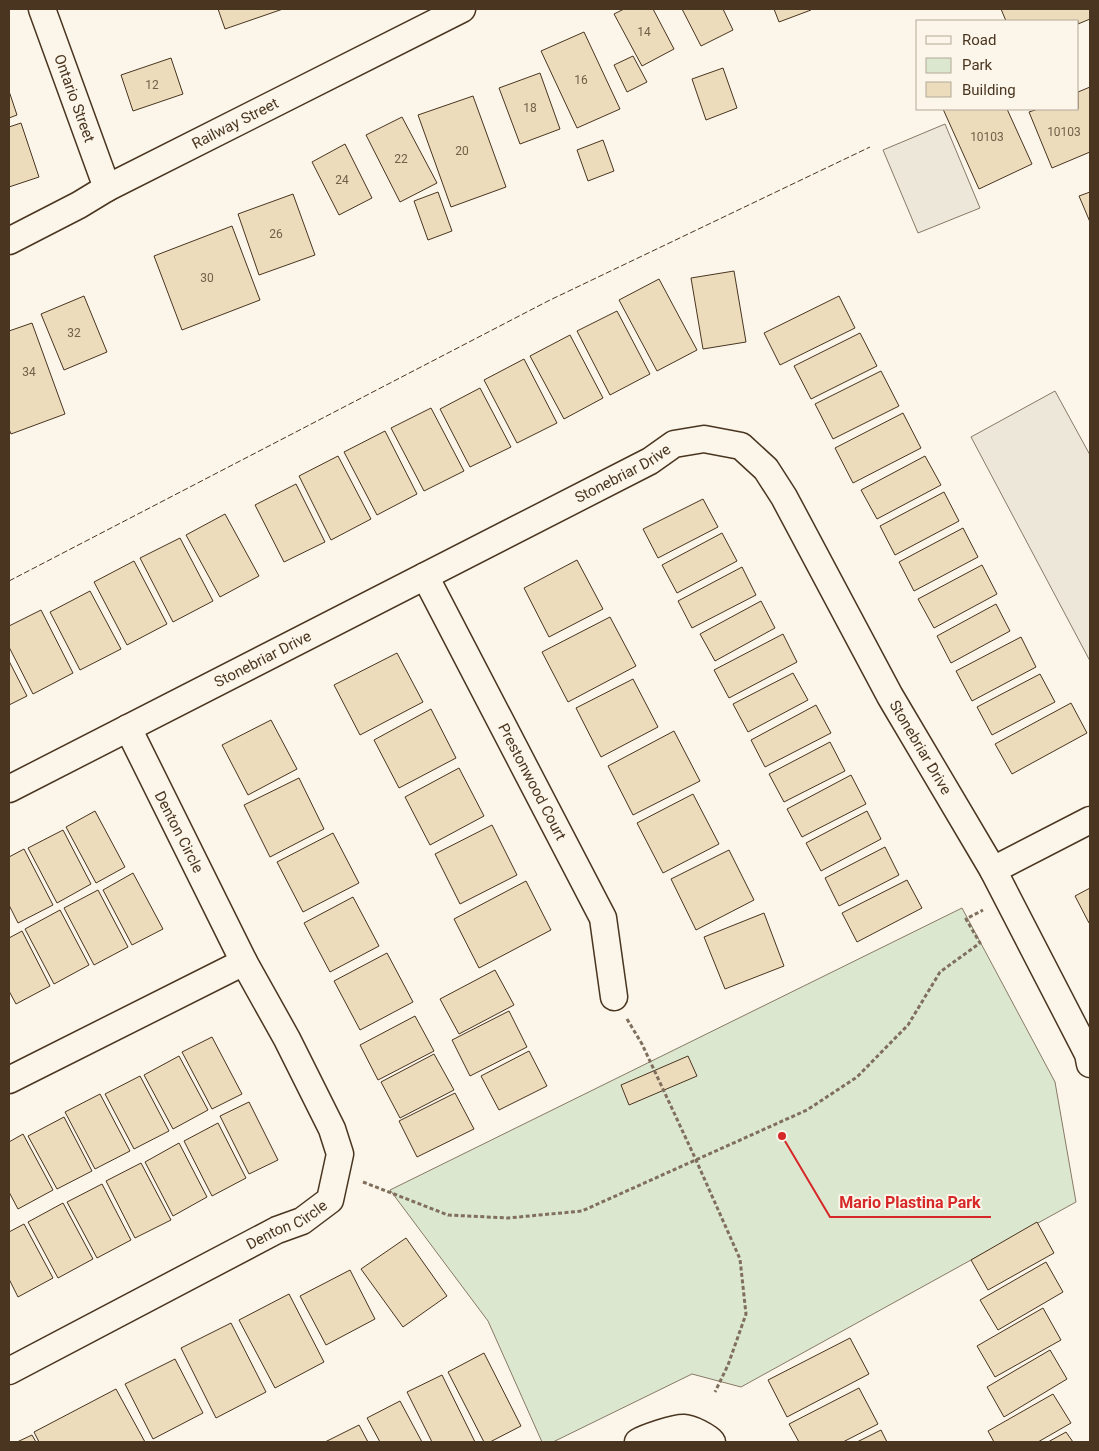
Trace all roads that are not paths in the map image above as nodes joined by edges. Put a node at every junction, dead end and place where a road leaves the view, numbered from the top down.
1 (42, 9) edge
2 (462, 9) edge
3 (107, 188) junction
4 (9, 241) edge
5 (426, 576) junction
6 (128, 728) junction
7 (9, 790) edge
8 (1090, 820) edge
9 (993, 870) junction
10 (244, 962) junction
11 (614, 997) road end
12 (1090, 1064) edge
13 (9, 1080) edge
14 (9, 1372) edge
15 (638, 1442) edge
16 (712, 1442) edge

1 - 3 street, Ontario Street
2 - 3 street, Railway Street
3 - 4 street, Railway Street
5 - 6 street, Stonebriar Drive
5 - 9 street, Stonebriar Drive
5 - 11 street, Prestonwood Court
6 - 7 street, Stonebriar Drive
6 - 10 street, Denton Circle
8 - 9 street
9 - 12 street, Stonebriar Drive
10 - 13 street
10 - 14 street, Denton Circle
15 - 16 street

